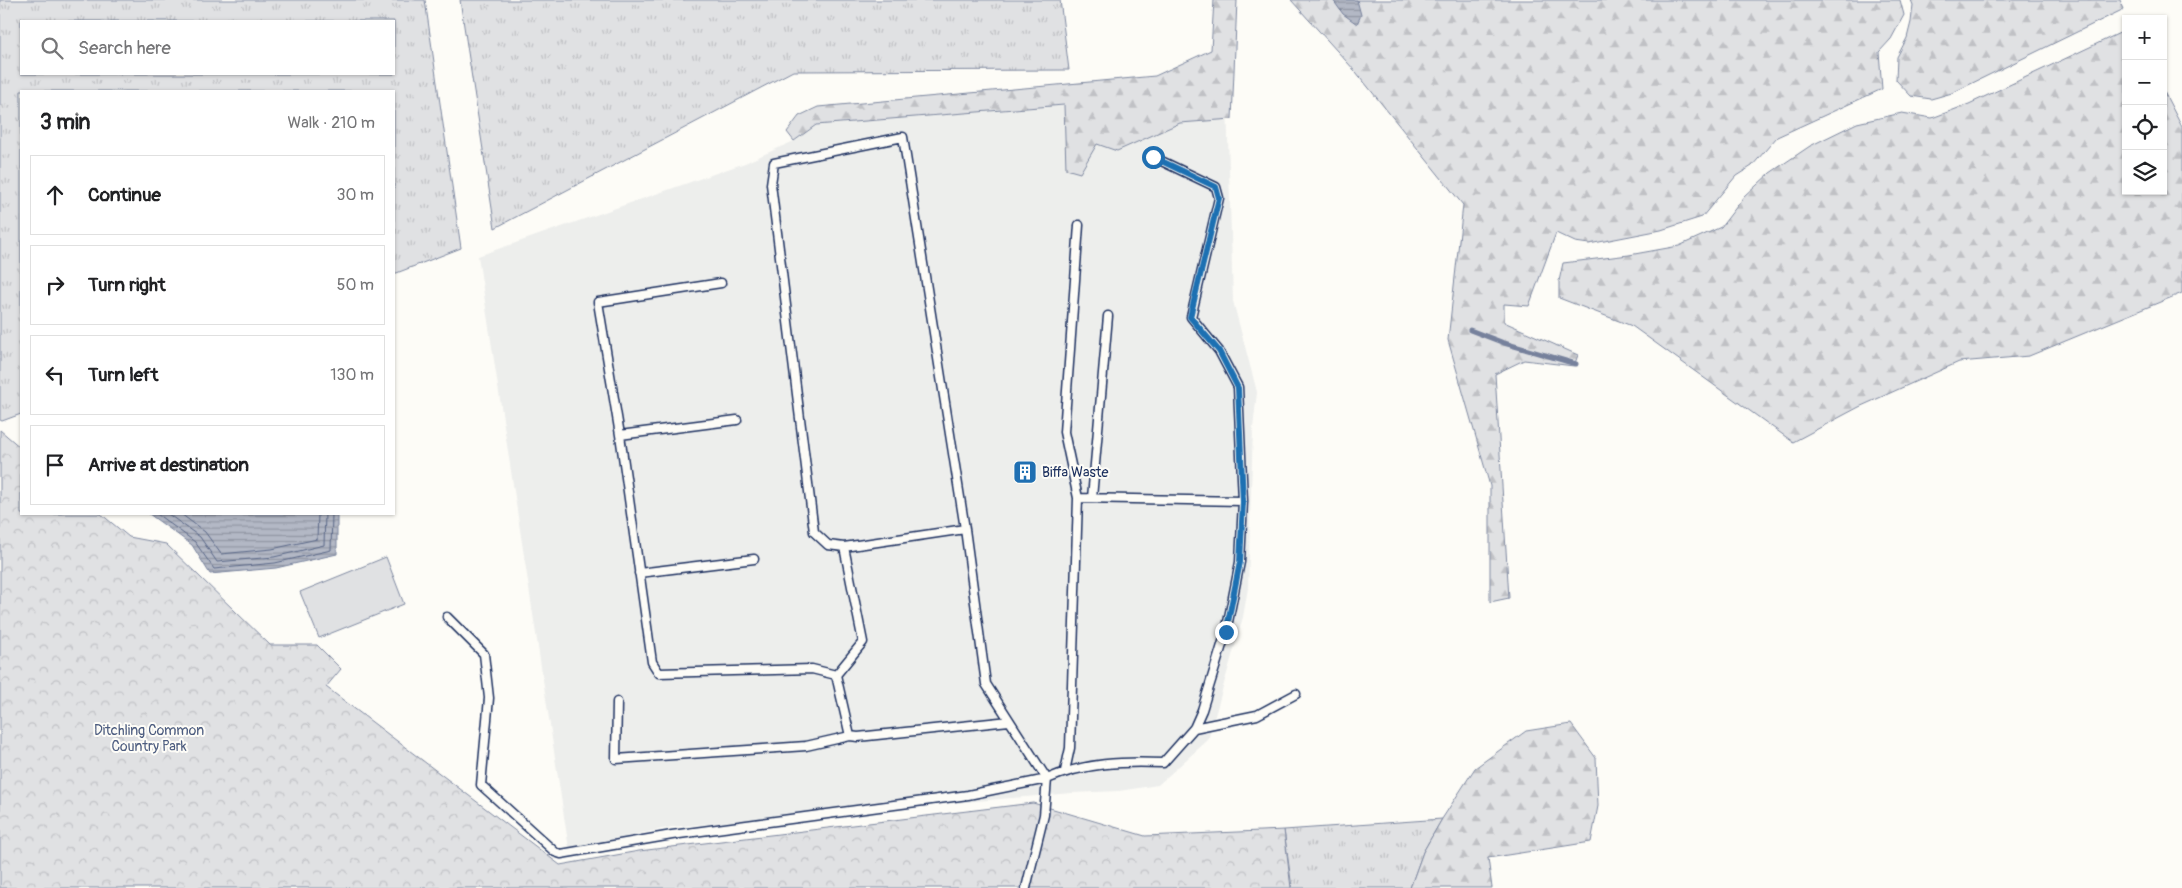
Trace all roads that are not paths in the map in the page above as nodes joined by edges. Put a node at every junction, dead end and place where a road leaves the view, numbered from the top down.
1 (1153, 157) dead end
2 (1079, 225) dead end
3 (721, 283) dead end
4 (1108, 316) dead end
5 (737, 420) dead end
6 (620, 435) junction
7 (1078, 498) junction
8 (1092, 498) junction
9 (1243, 502) junction
10 (965, 529) junction
11 (844, 547) junction
12 (754, 559) dead end
13 (638, 573) junction
14 (447, 618) dead end
15 (836, 675) junction
16 (1296, 694) dead end
17 (618, 702) dead end
18 (1009, 721) junction
19 (1194, 728) junction
20 (850, 736) junction
21 (1065, 771) junction
22 (1047, 779) junction
23 (1026, 888) edge

1 - 9 lane
2 - 7 lane
3 - 6 lane
4 - 8 lane
5 - 6 lane
6 - 13 lane
7 - 8 lane
7 - 21 lane
8 - 9 lane
9 - 19 lane
10 - 11 lane
10 - 11 lane
10 - 18 lane
11 - 15 lane
12 - 13 lane
13 - 15 lane
14 - 22 lane
15 - 20 lane
16 - 19 lane
17 - 20 lane
18 - 20 lane
18 - 22 lane
19 - 21 lane
21 - 22 lane
22 - 23 lane

